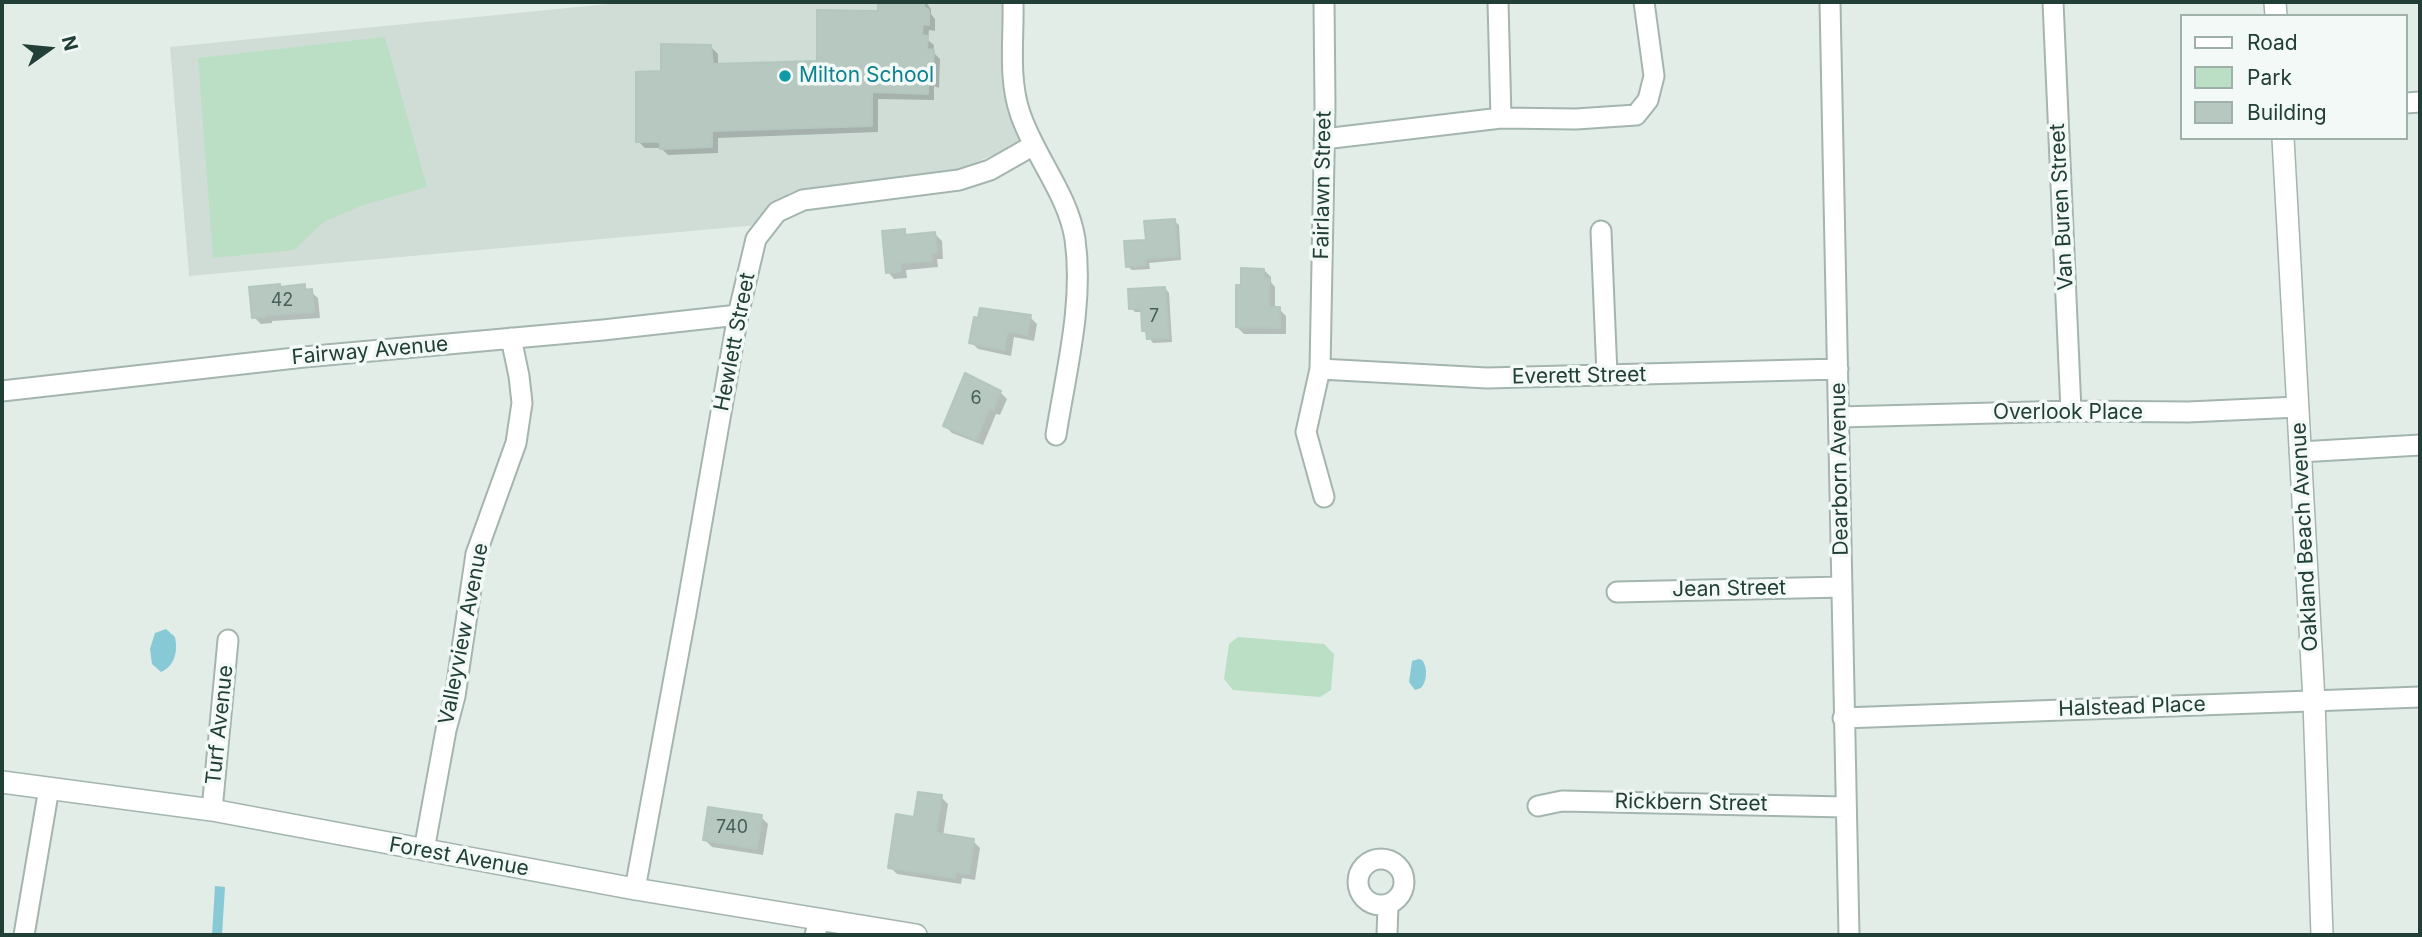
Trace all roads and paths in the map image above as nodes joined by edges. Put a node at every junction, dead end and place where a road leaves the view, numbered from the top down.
1 (1013, 2) edge
2 (1324, 2) edge
3 (1498, 2) edge
4 (1643, 2) edge
5 (1830, 2) edge
6 (2053, 2) edge
7 (1500, 118) junction
8 (1324, 139) junction
9 (2283, 140) edge
10 (1034, 145) junction
11 (1601, 232) dead end
12 (738, 315) junction
13 (511, 338) junction
14 (1320, 369) junction
15 (1838, 369) junction
16 (1607, 375) junction
17 (2, 391) edge
18 (2298, 407) junction
19 (2071, 411) junction
20 (1839, 417) junction
21 (1056, 435) dead end
22 (2420, 446) edge
23 (2300, 452) junction
24 (1324, 497) dead end
25 (1842, 587) junction
26 (1617, 592) dead end
27 (228, 640) dead end
28 (2420, 697) edge
29 (2314, 701) junction
30 (1843, 718) junction
31 (2, 782) edge
32 (49, 788) junction
33 (1538, 806) dead end
34 (1846, 807) junction
35 (212, 810) junction
36 (424, 850) junction
37 (635, 889) junction
38 (1388, 905) dead end
39 (817, 928) edge
40 (24, 935) edge
41 (916, 935) edge
42 (1387, 935) edge
43 (1849, 935) edge
44 (2322, 935) edge

1 - 10 street
2 - 8 street, Fairlawn Street
3 - 7 street
4 - 7 street
5 - 15 street, Dearborn Avenue
6 - 19 street, Van Buren Street
7 - 8 street
8 - 14 street, Fairlawn Street
9 - 18 street, Oakland Beach Avenue
10 - 12 street, Hewlett Street
10 - 21 street
11 - 16 street
12 - 13 street, Fairway Avenue
12 - 37 street, Hewlett Street
13 - 17 street, Fairway Avenue
13 - 36 street, Valleyview Avenue
14 - 16 street, Everett Street
14 - 24 street, Fairlawn Street
15 - 16 street, Everett Street
15 - 20 street, Dearborn Avenue
18 - 19 street, Overlook Place
18 - 23 street, Oakland Beach Avenue
19 - 20 street, Overlook Place
20 - 25 street, Dearborn Avenue
22 - 23 street
23 - 29 street, Oakland Beach Avenue
25 - 26 street, Jean Street
25 - 30 street, Dearborn Avenue
27 - 35 street, Turf Avenue
28 - 29 street, Halstead Place
29 - 30 street, Halstead Place
29 - 44 street, Oakland Beach Avenue
30 - 34 street, Dearborn Avenue
31 - 32 street, Forest Avenue
32 - 35 street, Forest Avenue
32 - 40 street
33 - 34 street, Rickbern Street
34 - 43 street, Dearborn Avenue
35 - 36 street, Forest Avenue
36 - 37 street, Forest Avenue
37 - 39 street, Forest Avenue
38 - 42 street
39 - 41 street, Forest Avenue

